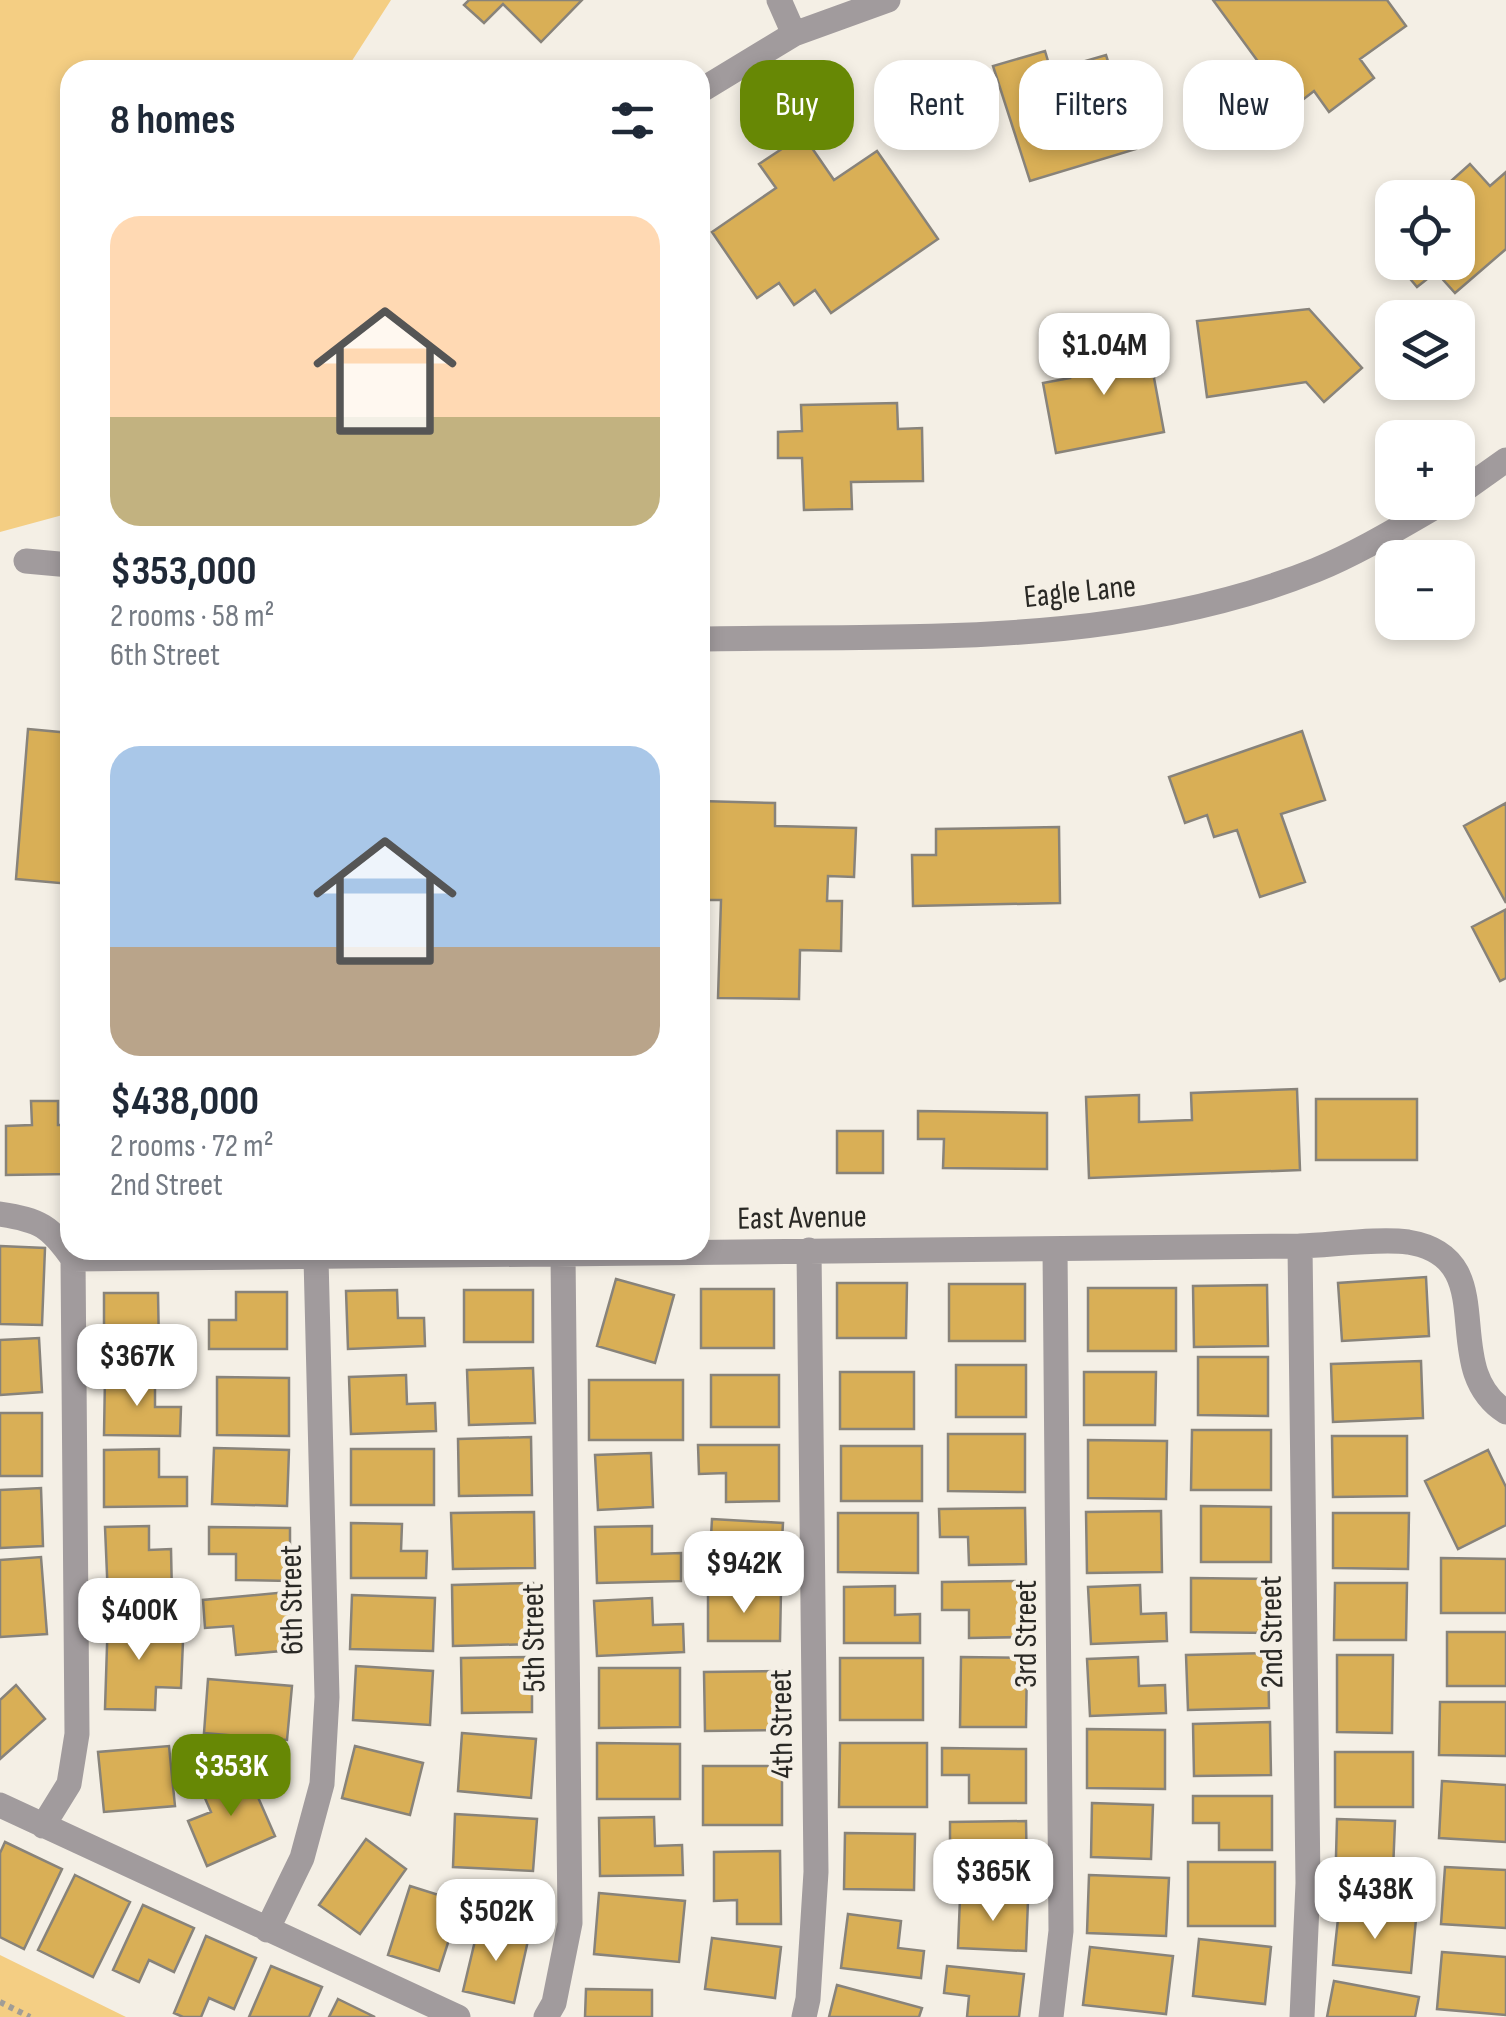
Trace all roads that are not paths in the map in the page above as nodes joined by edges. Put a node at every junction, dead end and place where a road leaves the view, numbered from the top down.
1 (780, 0) edge
2 (888, 0) edge
3 (794, 34) junction
4 (710, 85) edge
5 (1506, 460) edge
6 (1475, 482) edge
7 (1410, 520) edge
8 (26, 561) dead end
9 (60, 563) edge
10 (710, 639) edge
11 (0, 1214) edge
12 (60, 1240) edge
13 (1300, 1246) junction
14 (1056, 1249) junction
15 (809, 1250) junction
16 (710, 1252) edge
17 (73, 1260) edge
18 (316, 1260) edge
19 (563, 1260) edge
20 (1506, 1412) edge
21 (0, 1805) edge
22 (43, 1826) junction
23 (267, 1930) junction
24 (458, 2017) edge
25 (546, 2017) edge
26 (804, 2017) edge
27 (1051, 2017) edge
28 (1302, 2017) edge

1 - 3 street
2 - 3 street
3 - 4 street
5 - 6 street
7 - 10 street, Eagle Lane
8 - 9 street
11 - 12 street
13 - 14 street, East Avenue
13 - 20 street, East Avenue
13 - 28 street, 2nd Street
14 - 15 street, East Avenue
14 - 27 street, 3rd Street
15 - 16 street, East Avenue
15 - 26 street, 4th Street
17 - 22 street
18 - 23 street, 6th Street
19 - 25 street, 5th Street
21 - 22 street
22 - 23 street
23 - 24 street

